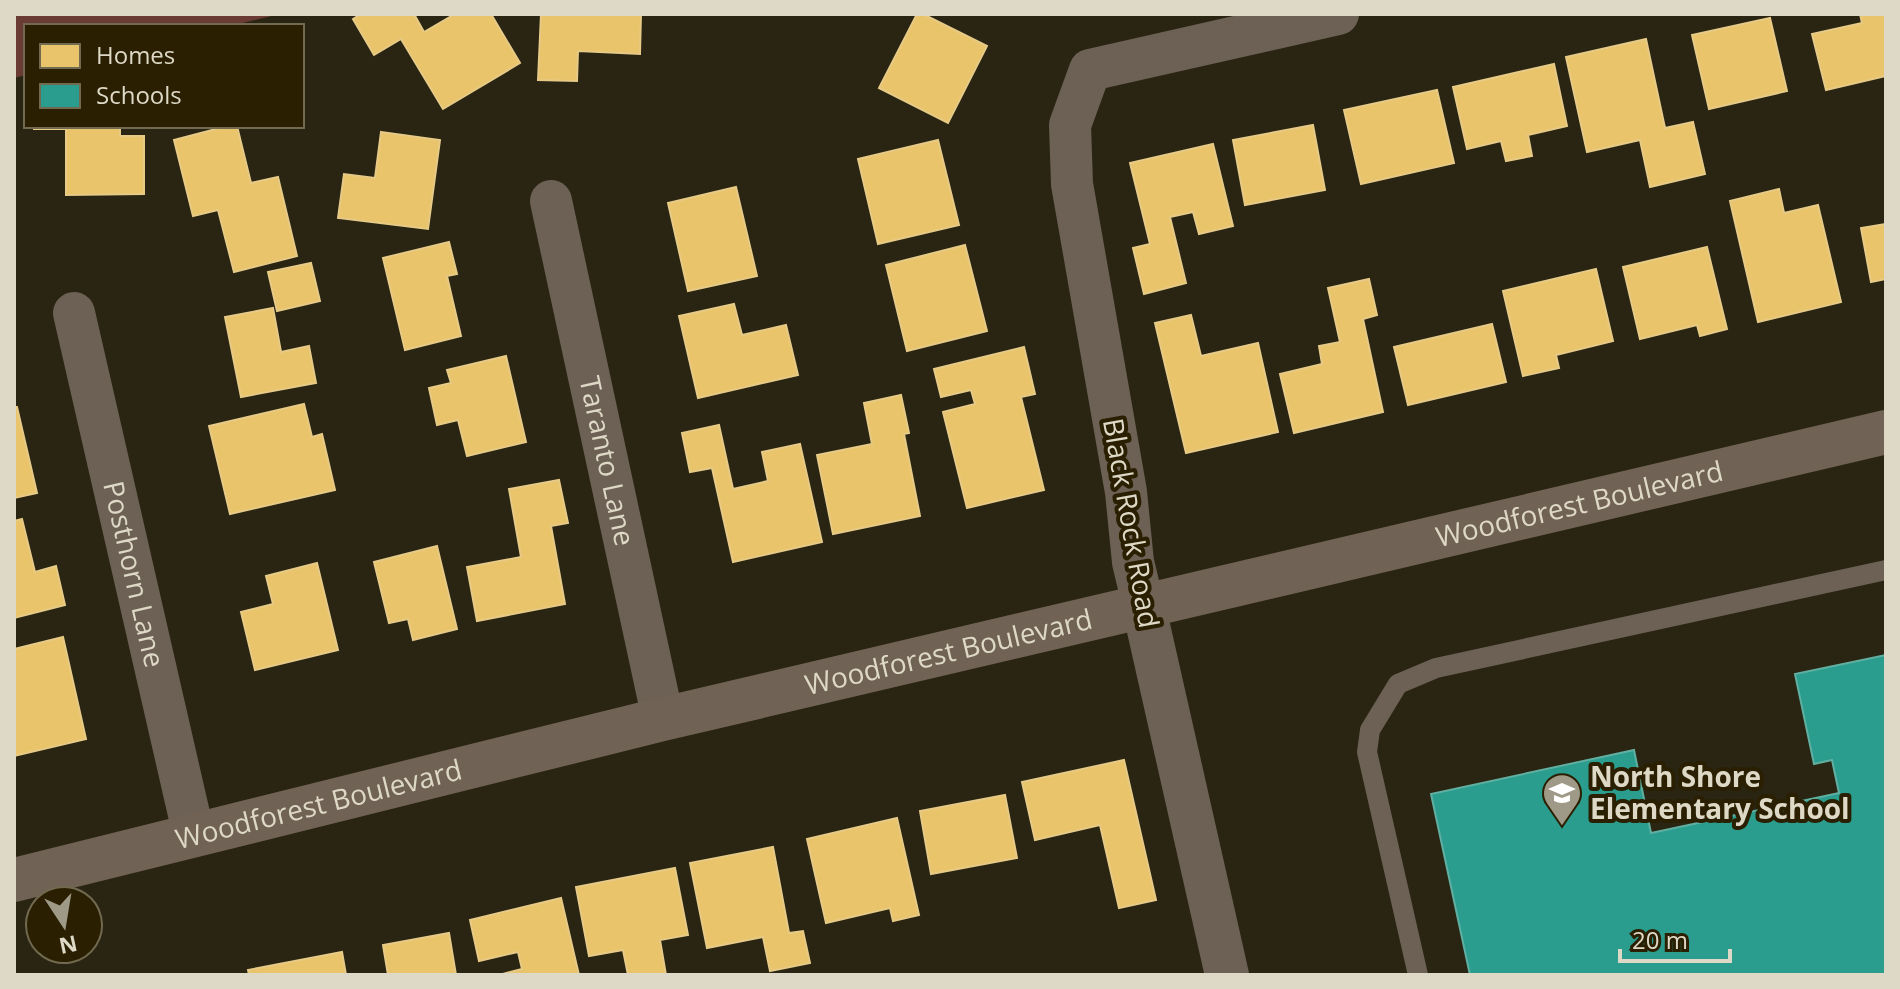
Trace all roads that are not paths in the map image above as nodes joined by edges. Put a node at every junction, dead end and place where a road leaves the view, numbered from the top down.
1 (1338, 14) edge
2 (551, 201) dead end
3 (74, 313) dead end
4 (1886, 432) edge
5 (1886, 570) edge
6 (1144, 608) junction
7 (663, 719) junction
8 (194, 836) junction
9 (14, 880) edge
10 (1227, 975) edge
11 (1418, 975) edge

1 - 6 street, Black Rock Road
2 - 7 street, Taranto Lane
3 - 8 street, Posthorn Lane
4 - 6 main road, Woodforest Boulevard
5 - 11 lane
6 - 7 main road, Woodforest Boulevard
6 - 10 street, Black Rock Road
7 - 8 main road, Woodforest Boulevard
8 - 9 main road, Woodforest Boulevard

